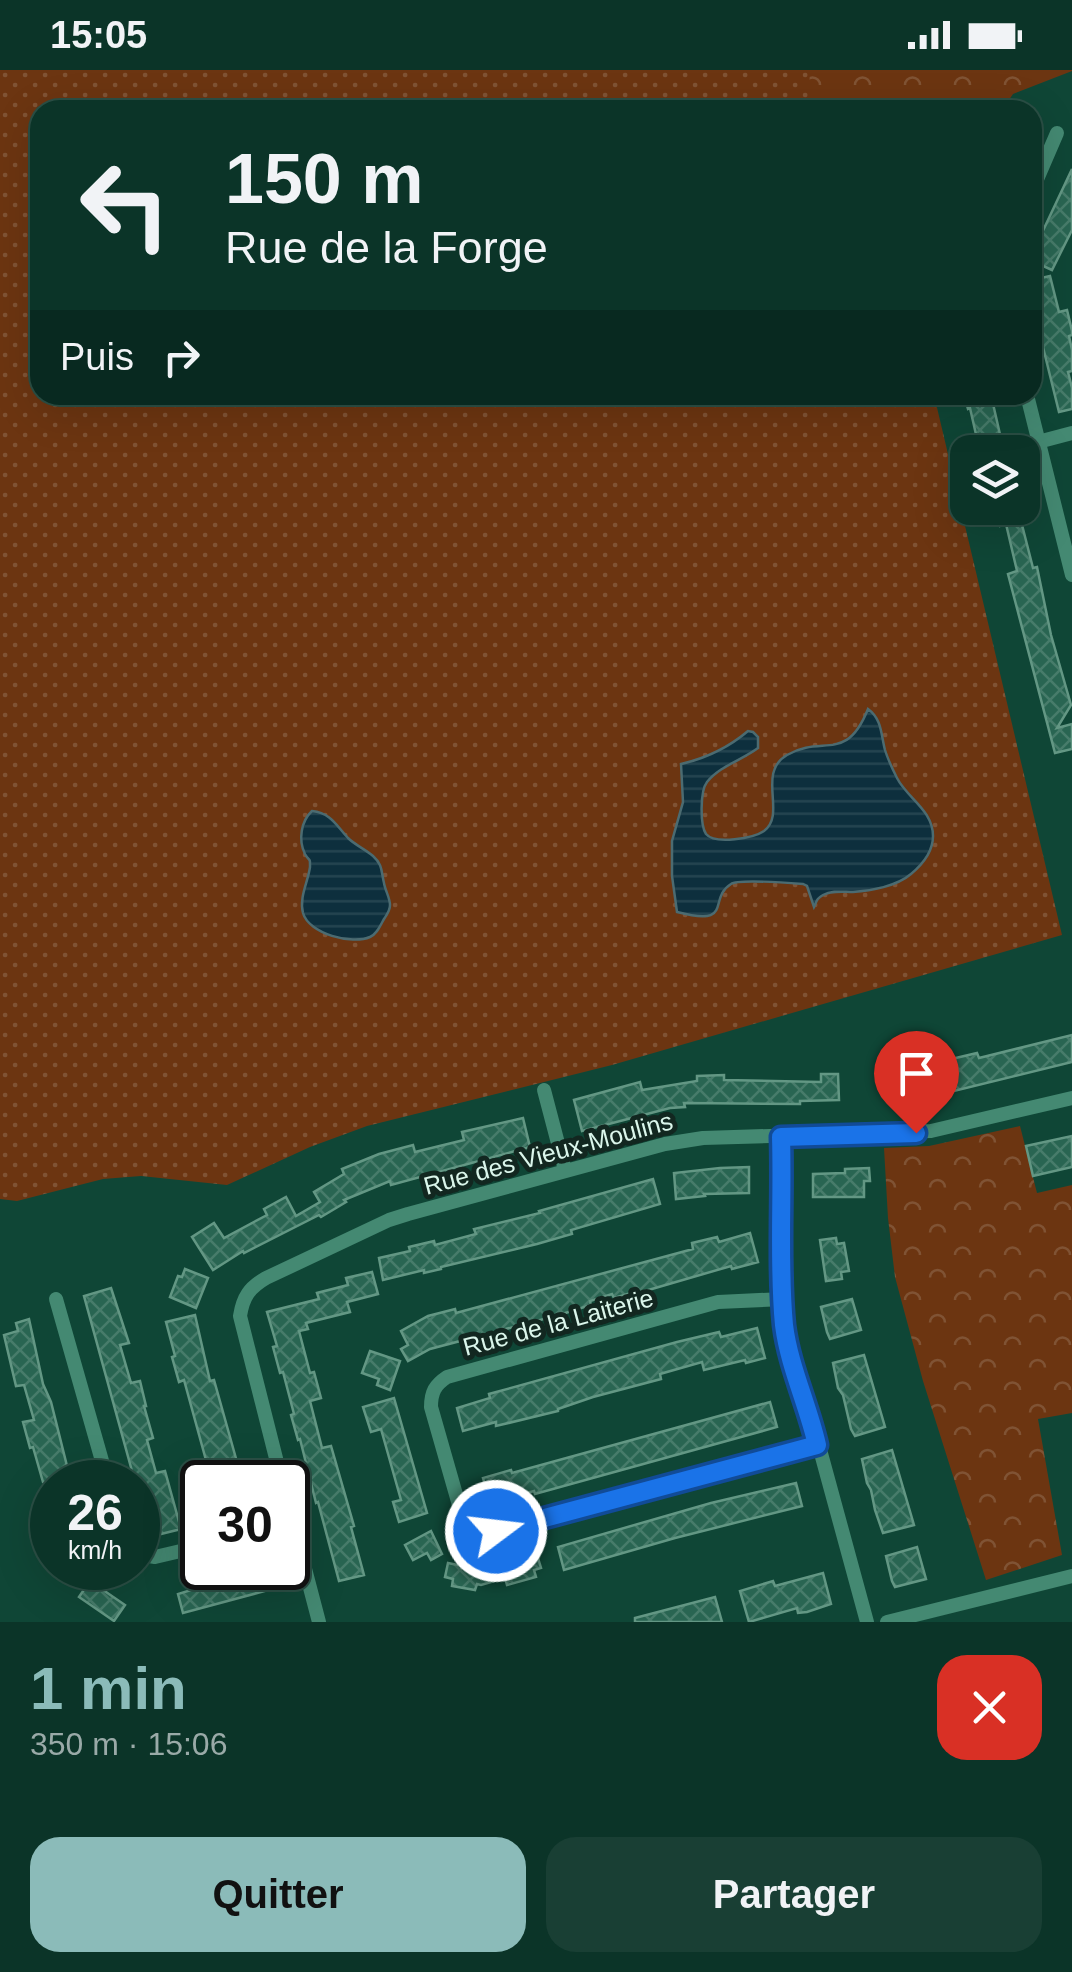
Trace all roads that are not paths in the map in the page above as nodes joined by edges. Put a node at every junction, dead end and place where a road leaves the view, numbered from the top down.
1 (1057, 133) dead end
2 (1042, 168) edge
3 (1029, 405) edge
4 (1072, 433) edge
5 (1036, 435) edge
6 (1040, 441) edge
7 (1040, 450) edge
8 (1072, 575) edge
9 (544, 1090) dead end
10 (1072, 1098) edge
11 (781, 1137) junction
12 (564, 1170) junction
13 (56, 1299) dead end
14 (783, 1299) junction
15 (817, 1445) junction
16 (102, 1460) edge
17 (276, 1460) edge
18 (1072, 1576) edge
19 (310, 1590) edge
20 (319, 1622) edge
21 (867, 1622) edge
22 (887, 1622) edge

1 - 2 street
3 - 5 street
4 - 6 street
7 - 8 street
9 - 12 street
10 - 11 street, Rue des Vieux-Moulins
11 - 12 street, Rue des Vieux-Moulins
11 - 14 street
12 - 17 street, Rue des Vieux-Moulins
13 - 16 street
14 - 15 street
14 - 15 street, Rue de la Laiterie
15 - 21 street
18 - 22 street
19 - 20 street

